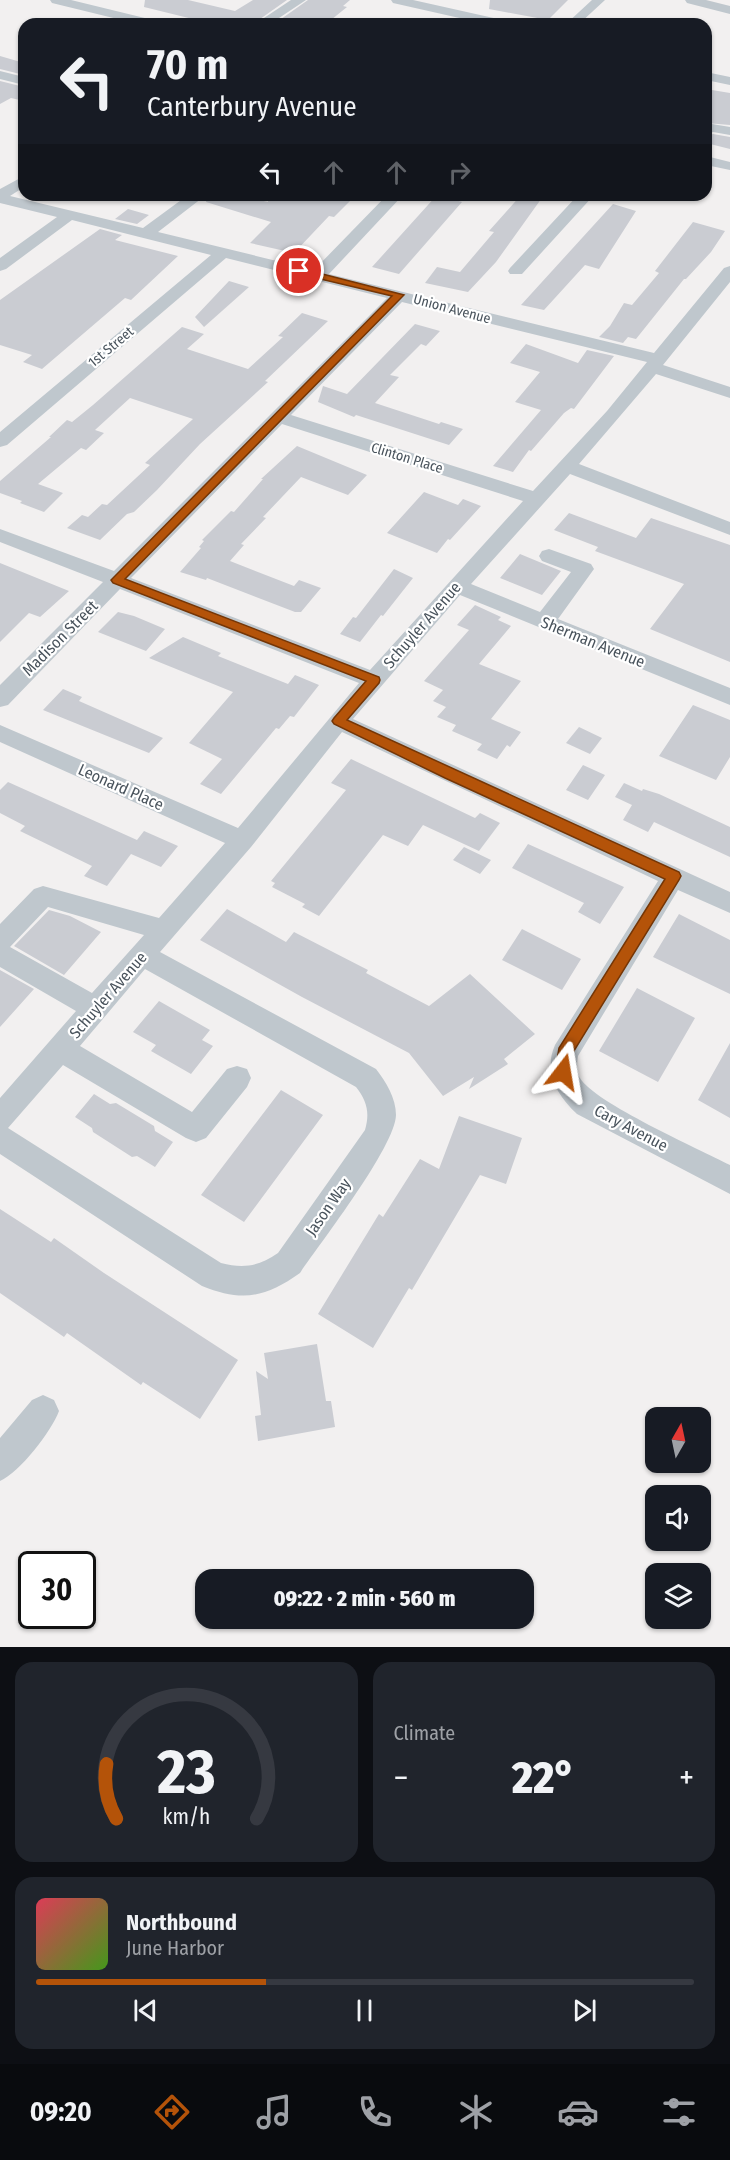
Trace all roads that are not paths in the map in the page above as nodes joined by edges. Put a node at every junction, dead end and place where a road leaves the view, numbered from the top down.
1 (56, 0) edge
2 (300, 0) edge
3 (397, 0) edge
4 (599, 0) edge
5 (691, 0) edge
6 (730, 10) edge
7 (129, 18) edge
8 (271, 18) edge
9 (476, 18) edge
10 (579, 18) edge
11 (0, 75) edge
12 (712, 77) edge
13 (18, 80) edge
14 (730, 81) edge
15 (712, 128) edge
16 (730, 131) edge
17 (712, 162) edge
18 (730, 166) edge
19 (18, 184) edge
20 (0, 197) edge
21 (190, 201) edge
22 (389, 201) edge
23 (580, 201) edge
24 (69, 214) junction
25 (145, 234) junction
26 (223, 253) junction
27 (0, 266) edge
28 (516, 271) dead end
29 (730, 271) edge
30 (318, 276) junction
31 (399, 295) junction
32 (656, 364) junction
33 (730, 393) edge
34 (278, 417) junction
35 (0, 441) edge
36 (568, 466) junction
37 (537, 498) junction
38 (730, 529) edge
39 (0, 535) edge
40 (549, 556) dead end
41 (117, 580) junction
42 (457, 586) junction
43 (544, 622) junction
44 (374, 680) junction
45 (730, 697) edge
46 (0, 699) edge
47 (338, 721) junction
48 (0, 734) edge
49 (242, 840) junction
50 (674, 876) junction
51 (730, 903) edge
52 (164, 930) junction
53 (0, 941) edge
54 (0, 954) edge
55 (143, 955) junction
56 (96, 1009) junction
57 (61, 1049) junction
58 (237, 1078) dead end
59 (0, 1118) edge
60 (0, 1138) edge
61 (730, 1180) edge
62 (43, 1411) dead end
63 (0, 1464) edge

1 - 7 street
2 - 8 street
3 - 9 street
4 - 10 street
5 - 6 street
11 - 13 street
12 - 14 street
15 - 16 street
17 - 18 street
19 - 20 street
20 - 24 street, Union Avenue
21 - 25 street
22 - 30 street
23 - 28 street
24 - 25 street, Union Avenue
24 - 27 street
25 - 26 street, Union Avenue
26 - 30 street, Union Avenue
26 - 35 street, 1st Street
29 - 32 street, Schuyler Avenue
30 - 31 street, Union Avenue
31 - 32 street, Union Avenue
31 - 34 street, Madison Street
32 - 33 street, Union Avenue
32 - 36 street, Schuyler Avenue
34 - 37 street, Clinton Place
34 - 41 street, Madison Street
36 - 37 street, Schuyler Avenue
36 - 38 street
37 - 42 street, Schuyler Avenue
39 - 41 street
40 - 43 street
41 - 44 street
41 - 46 street, Madison Street
42 - 43 street, Sherman Avenue
42 - 44 street, Schuyler Avenue
43 - 45 street, Sherman Avenue
44 - 47 street, Schuyler Avenue
47 - 49 street, Schuyler Avenue
47 - 50 street
48 - 49 street, Leonard Place
49 - 52 street, Schuyler Avenue
50 - 51 street
50 - 61 street, Cary Avenue
52 - 53 street
52 - 55 street, Schuyler Avenue
54 - 56 street
55 - 56 street, Schuyler Avenue
55 - 60 street, Jason Way
56 - 57 street, Schuyler Avenue
57 - 58 street
57 - 59 street, Schuyler Avenue
62 - 63 street

